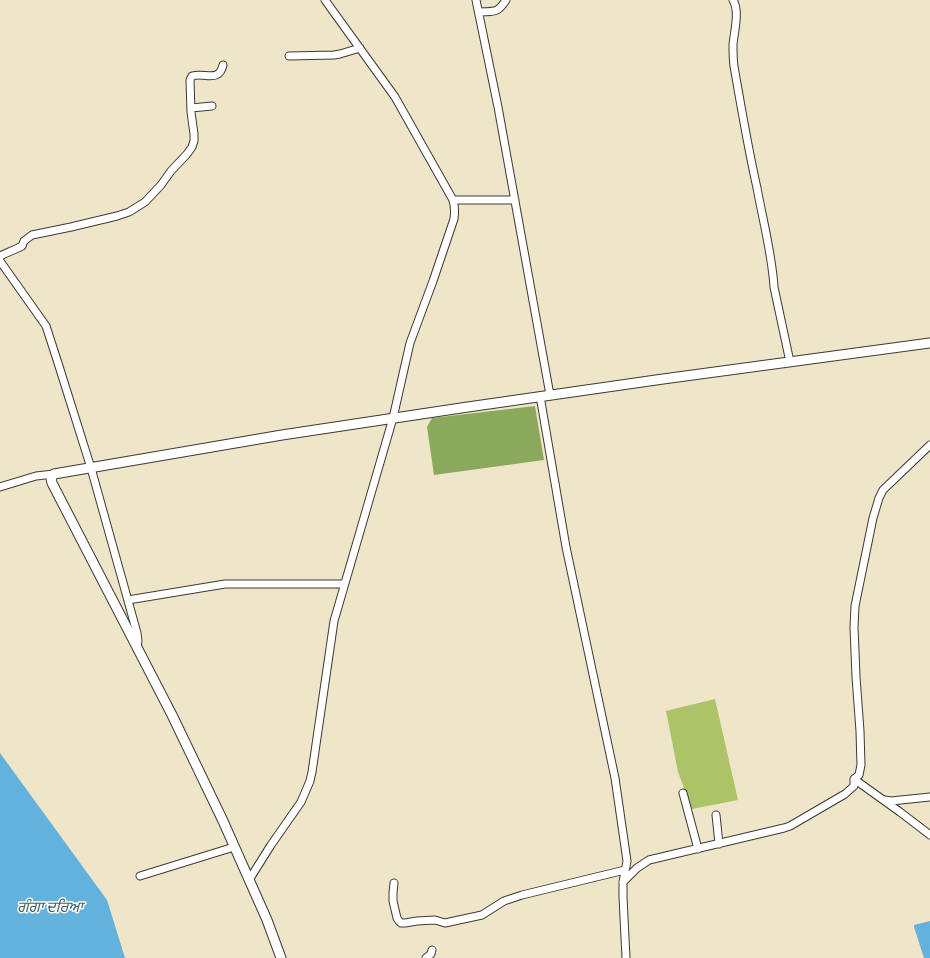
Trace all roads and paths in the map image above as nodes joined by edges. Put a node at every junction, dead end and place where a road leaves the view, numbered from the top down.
1 (325, 0) edge
2 (476, 0) edge
3 (506, 0) edge
4 (733, 0) edge
5 (479, 12) junction
6 (360, 48) junction
7 (289, 56) dead end
8 (223, 65) dead end
9 (212, 106) dead end
10 (191, 108) junction
11 (453, 200) junction
12 (515, 200) junction
13 (0, 256) edge
14 (0, 261) edge
15 (930, 343) edge
16 (790, 362) junction
17 (550, 395) junction
18 (540, 396) junction
19 (393, 418) junction
20 (930, 445) edge
21 (91, 468) junction
22 (54, 474) junction
23 (0, 487) edge
24 (344, 584) junction
25 (128, 600) junction
26 (137, 647) junction
27 (854, 779) junction
28 (684, 793) dead end
29 (930, 797) edge
30 (882, 799) junction
31 (716, 816) dead end
32 (930, 835) edge
33 (719, 844) junction
34 (234, 847) junction
35 (698, 849) junction
36 (625, 870) junction
37 (140, 876) dead end
38 (249, 880) junction
39 (394, 882) dead end
40 (623, 882) junction
41 (432, 950) dead end
42 (280, 958) edge
43 (426, 958) edge
44 (626, 958) edge

1 - 6 street
2 - 5 street
3 - 5 street
4 - 16 street
5 - 12 street
6 - 7 street
6 - 11 street
8 - 10 street
9 - 10 street
10 - 13 street
11 - 12 street
11 - 19 street
12 - 17 street
14 - 21 street
15 - 16 main road
16 - 17 main road
17 - 18 main road
18 - 19 main road
18 - 36 street
19 - 21 main road
19 - 24 street
20 - 27 street
21 - 22 main road
21 - 25 street
22 - 23 street
22 - 26 main road
24 - 25 street
24 - 38 street
25 - 26 street
26 - 34 main road
27 - 30 street
27 - 33 street
28 - 35 street
29 - 30 street
30 - 32 street
31 - 33 street
33 - 35 street
34 - 37 street
34 - 38 main road
35 - 40 street
36 - 39 street
36 - 40 street
38 - 42 main road
40 - 44 street
41 - 43 street

